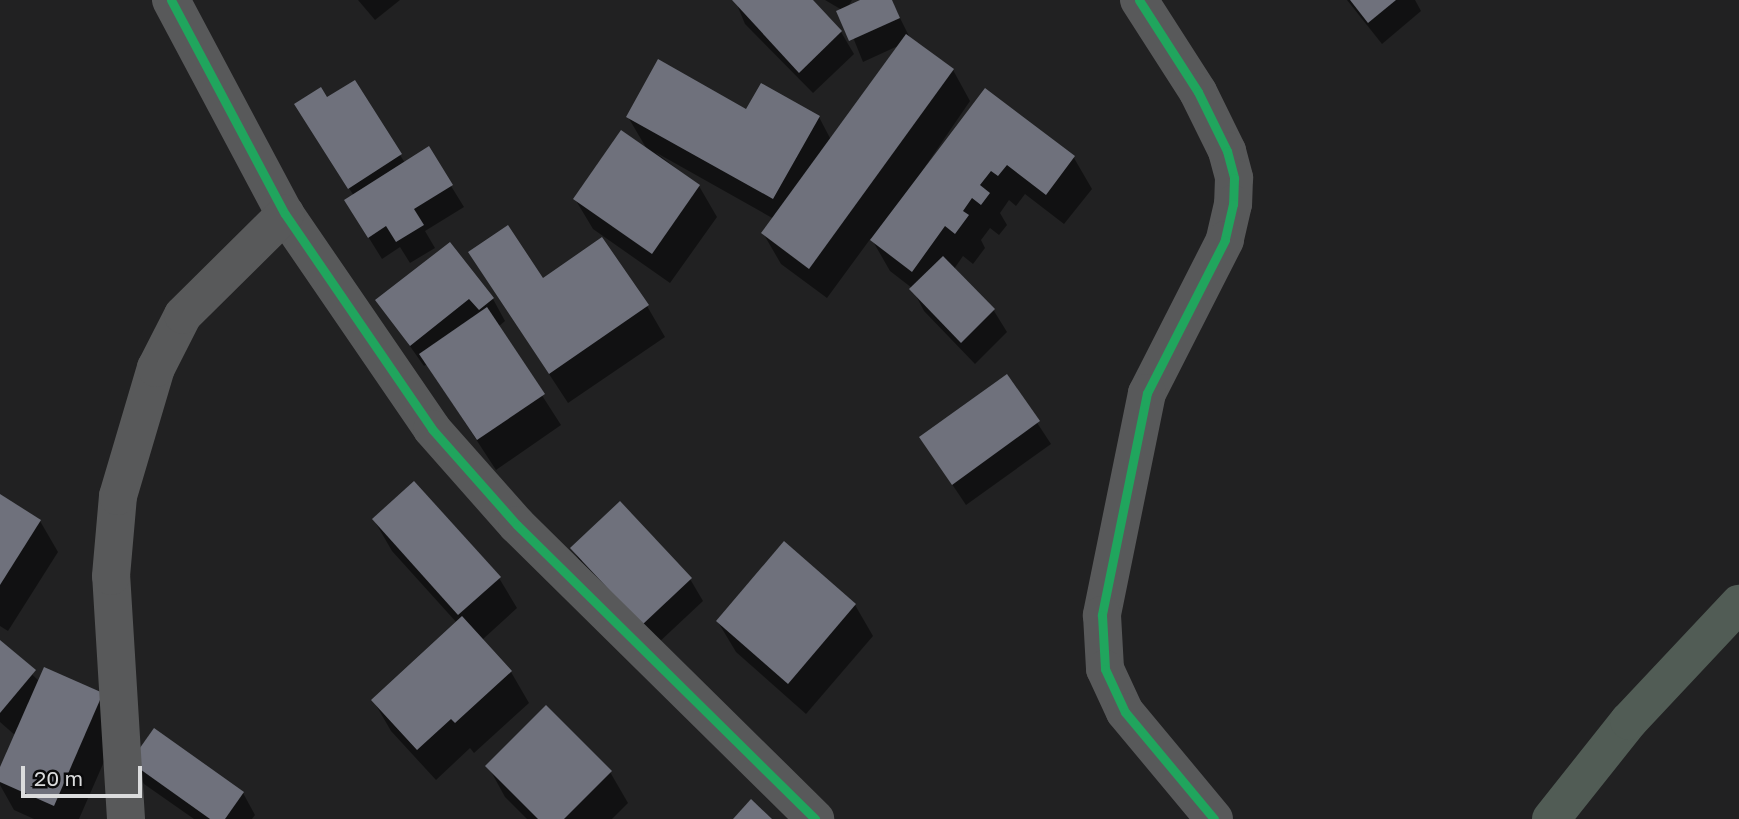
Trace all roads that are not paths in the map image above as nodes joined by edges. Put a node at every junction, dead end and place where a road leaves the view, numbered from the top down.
1 (171, 0) edge
2 (1139, 0) edge
3 (285, 214) junction
4 (1739, 604) edge
5 (126, 819) edge
6 (815, 819) edge
7 (1214, 819) edge
8 (1551, 819) edge

1 - 3 street
2 - 7 street
3 - 5 street
3 - 6 street
4 - 8 highway

